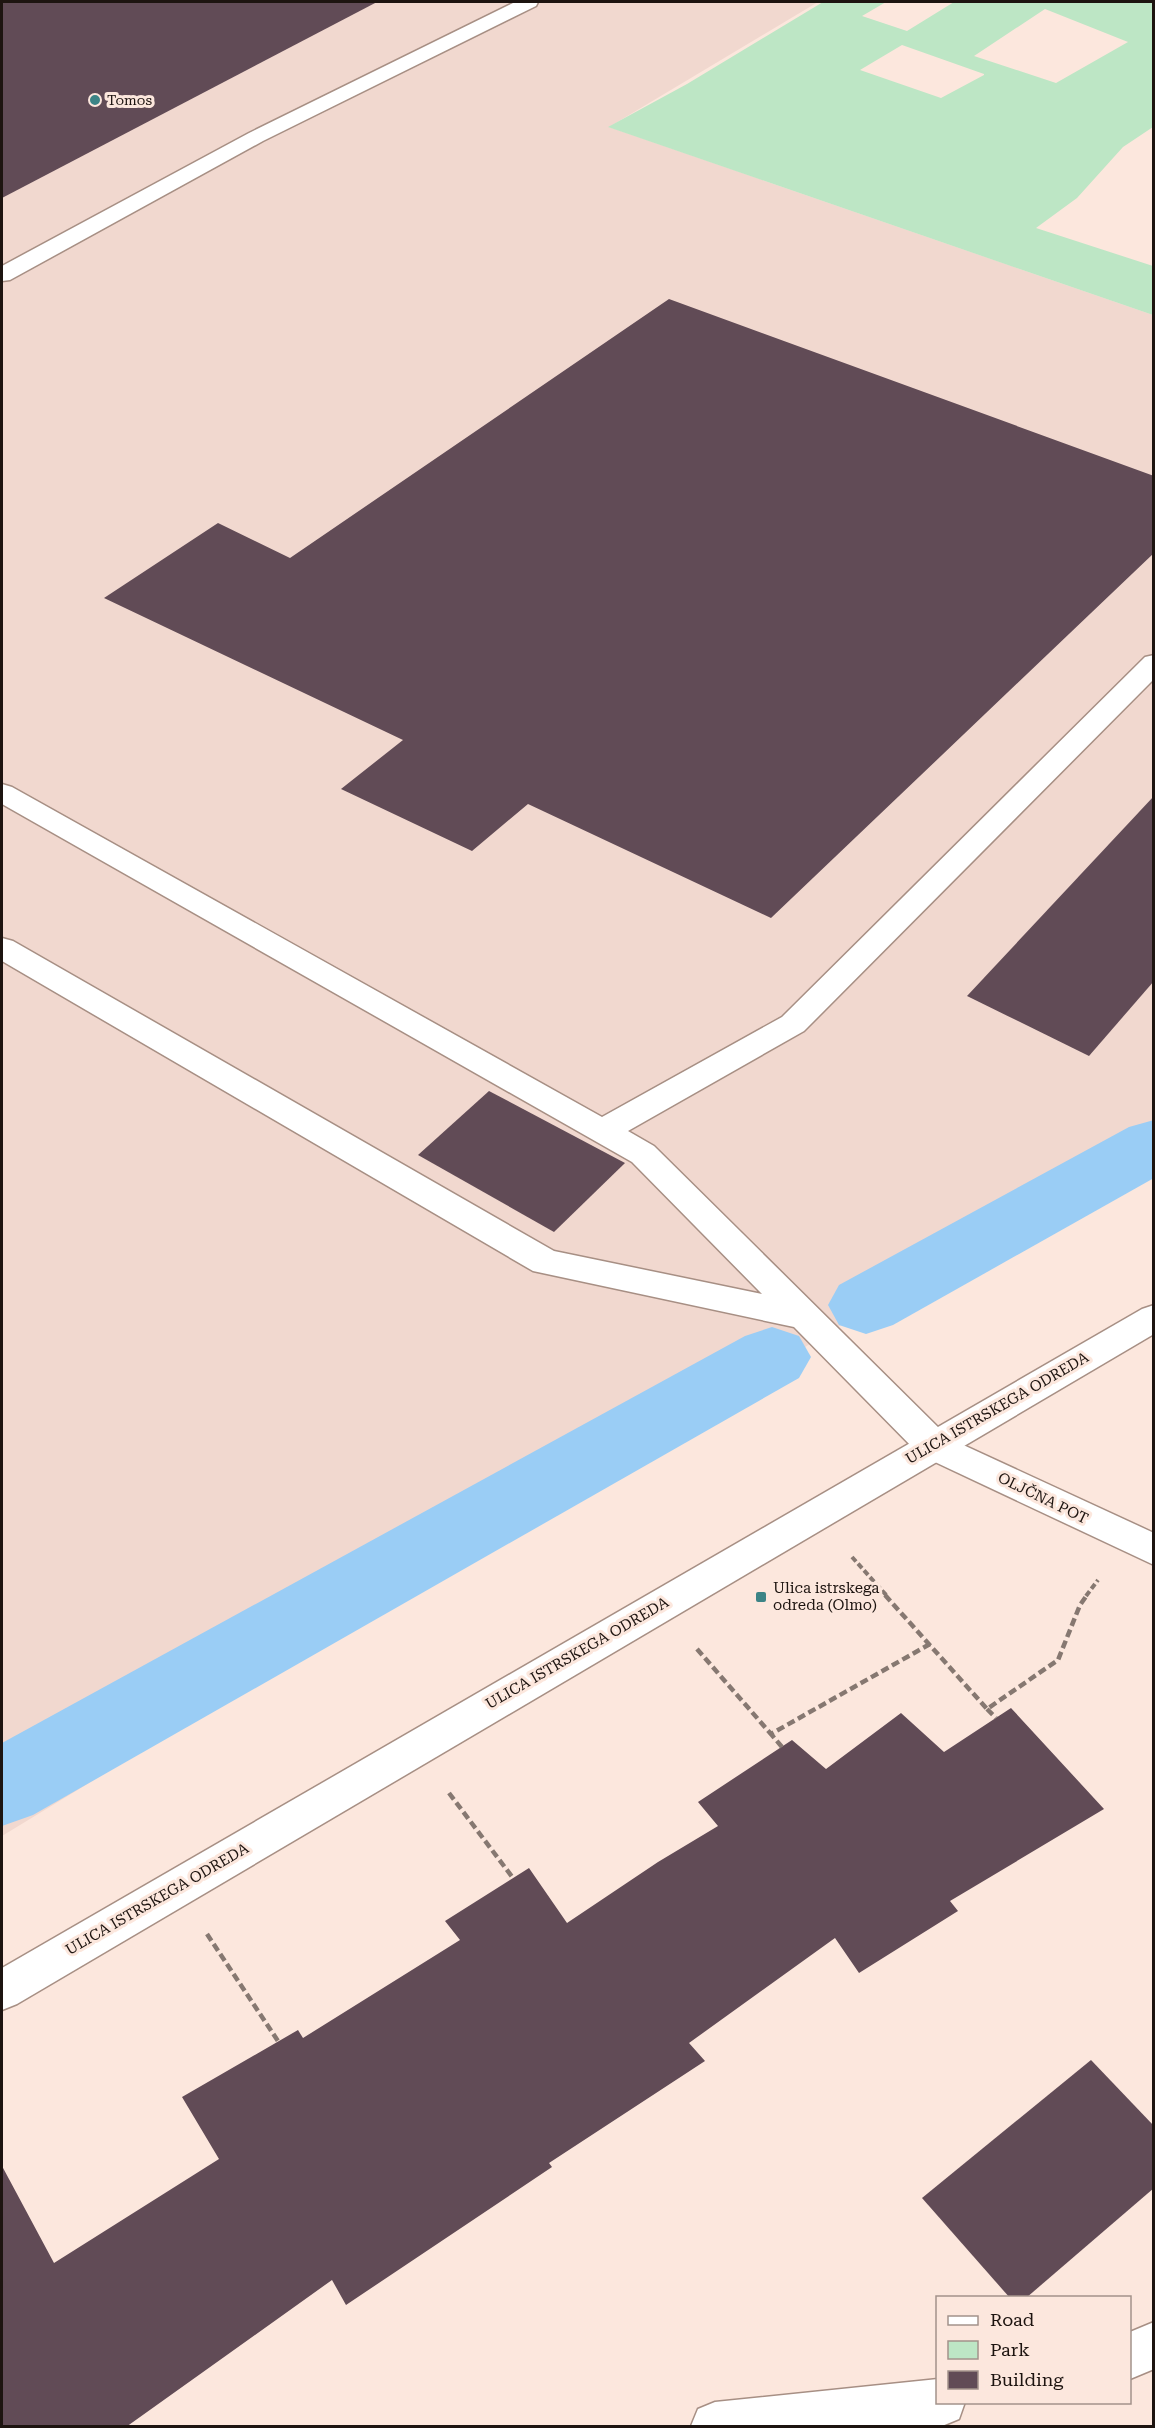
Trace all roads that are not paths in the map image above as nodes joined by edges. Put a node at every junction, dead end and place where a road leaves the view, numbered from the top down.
1 (529, 2) edge
2 (2, 275) edge
3 (1154, 663) edge
4 (2, 794) edge
5 (2, 948) edge
6 (602, 1131) junction
7 (804, 1316) junction
8 (1154, 1318) edge
9 (933, 1445) junction
10 (1141, 1544) edge
11 (2, 1990) edge
12 (1154, 2345) edge
13 (1131, 2356) edge
14 (936, 2404) edge
15 (715, 2427) edge

1 - 2 street
3 - 6 street
4 - 6 street, OLJČNA POT
5 - 7 street
6 - 7 street, OLJČNA POT
7 - 9 street, OLJČNA POT
8 - 9 street, ULICA ISTRSKEGA ODREDA
9 - 10 street, OLJČNA POT
9 - 11 street, ULICA ISTRSKEGA ODREDA
12 - 13 street
14 - 15 street

